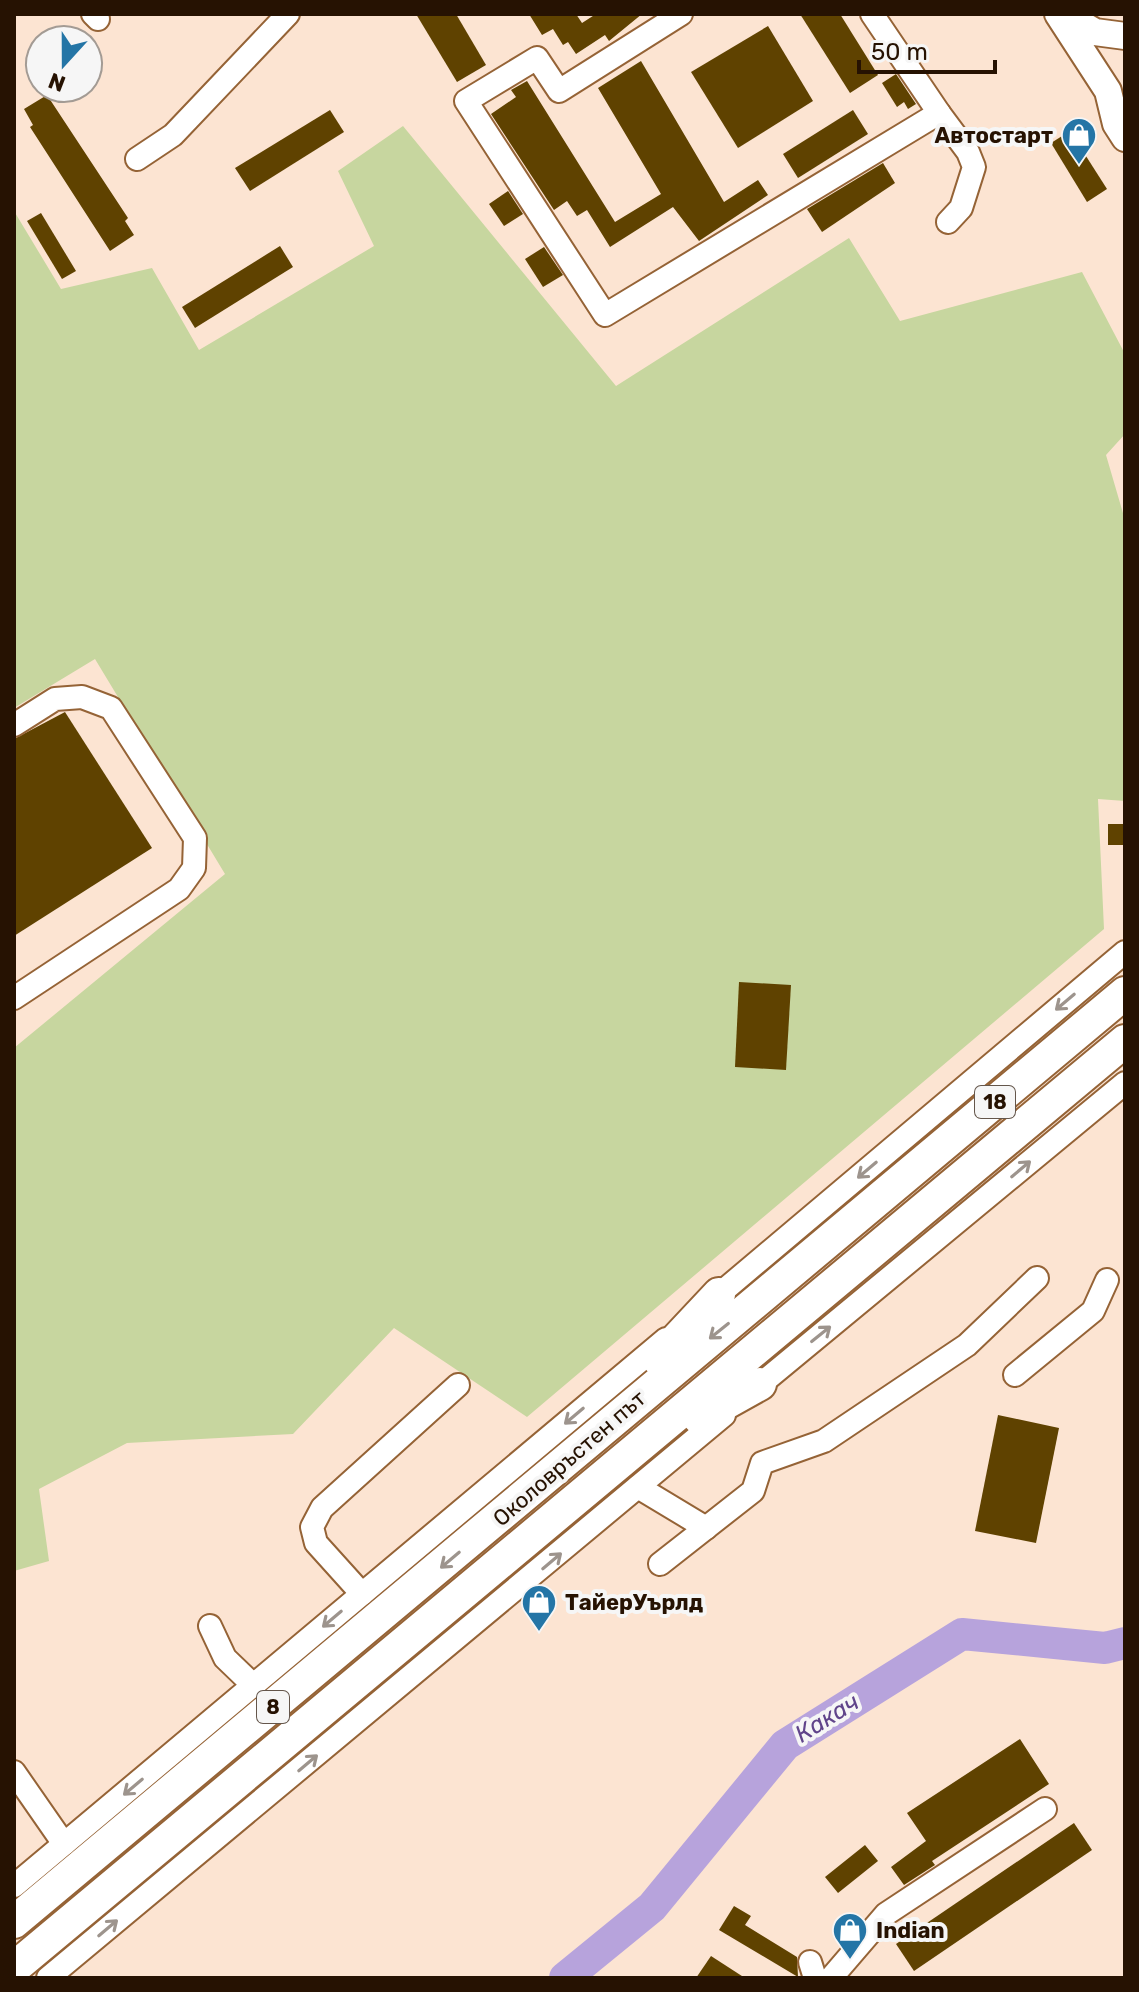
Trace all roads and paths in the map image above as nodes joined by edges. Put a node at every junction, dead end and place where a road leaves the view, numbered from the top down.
1 (288, 14) edge
2 (681, 14) edge
3 (872, 14) edge
4 (1058, 14) edge
5 (1064, 14) edge
6 (1125, 36) edge
7 (1119, 88) edge
8 (939, 113) junction
9 (1125, 138) edge
10 (137, 159) dead end
11 (948, 222) dead end
12 (14, 725) edge
13 (1125, 952) edge
14 (1125, 993) edge
15 (14, 998) edge
16 (1125, 1041) edge
17 (1125, 1083) edge
18 (1037, 1278) dead end
19 (1107, 1280) dead end
20 (719, 1294) junction
21 (1015, 1375) dead end
22 (760, 1384) junction
23 (458, 1385) dead end
24 (609, 1469) junction
25 (638, 1487) junction
26 (532, 1492) junction
27 (706, 1528) junction
28 (660, 1564) dead end
29 (466, 1591) joint
30 (362, 1594) junction
31 (210, 1626) dead end
32 (253, 1685) junction
33 (14, 1772) edge
34 (1045, 1809) dead end
35 (64, 1844) junction
36 (14, 1886) edge
37 (14, 1922) edge
38 (28, 1970) edge
39 (831, 1978) edge

1 - 10 street
2 - 8 street
3 - 8 street
4 - 7 main road
5 - 6 main road
7 - 9 main road
8 - 11 street
12 - 15 street
13 -> 20 street, 8
14 -> 26 highway, Околовръстен път / 18
16 - 24 highway, Околовръстен път / 18
22 -> 17 street
18 - 27 street
19 - 21 street
20 - 26 highway, 8
20 -> 30 street
22 - 24 highway
22 - 25 street
23 - 30 street
24 - 29 highway, Околовръстен път / 18
25 - 27 street
38 -> 25 street
26 -> 37 highway, Околовръстен път / 8
27 - 28 street
29 - 38 highway, Околовръстен път / 8
30 -> 32 street
31 - 32 street
32 -> 35 street
33 - 35 street
34 - 39 street
35 - 36 street

